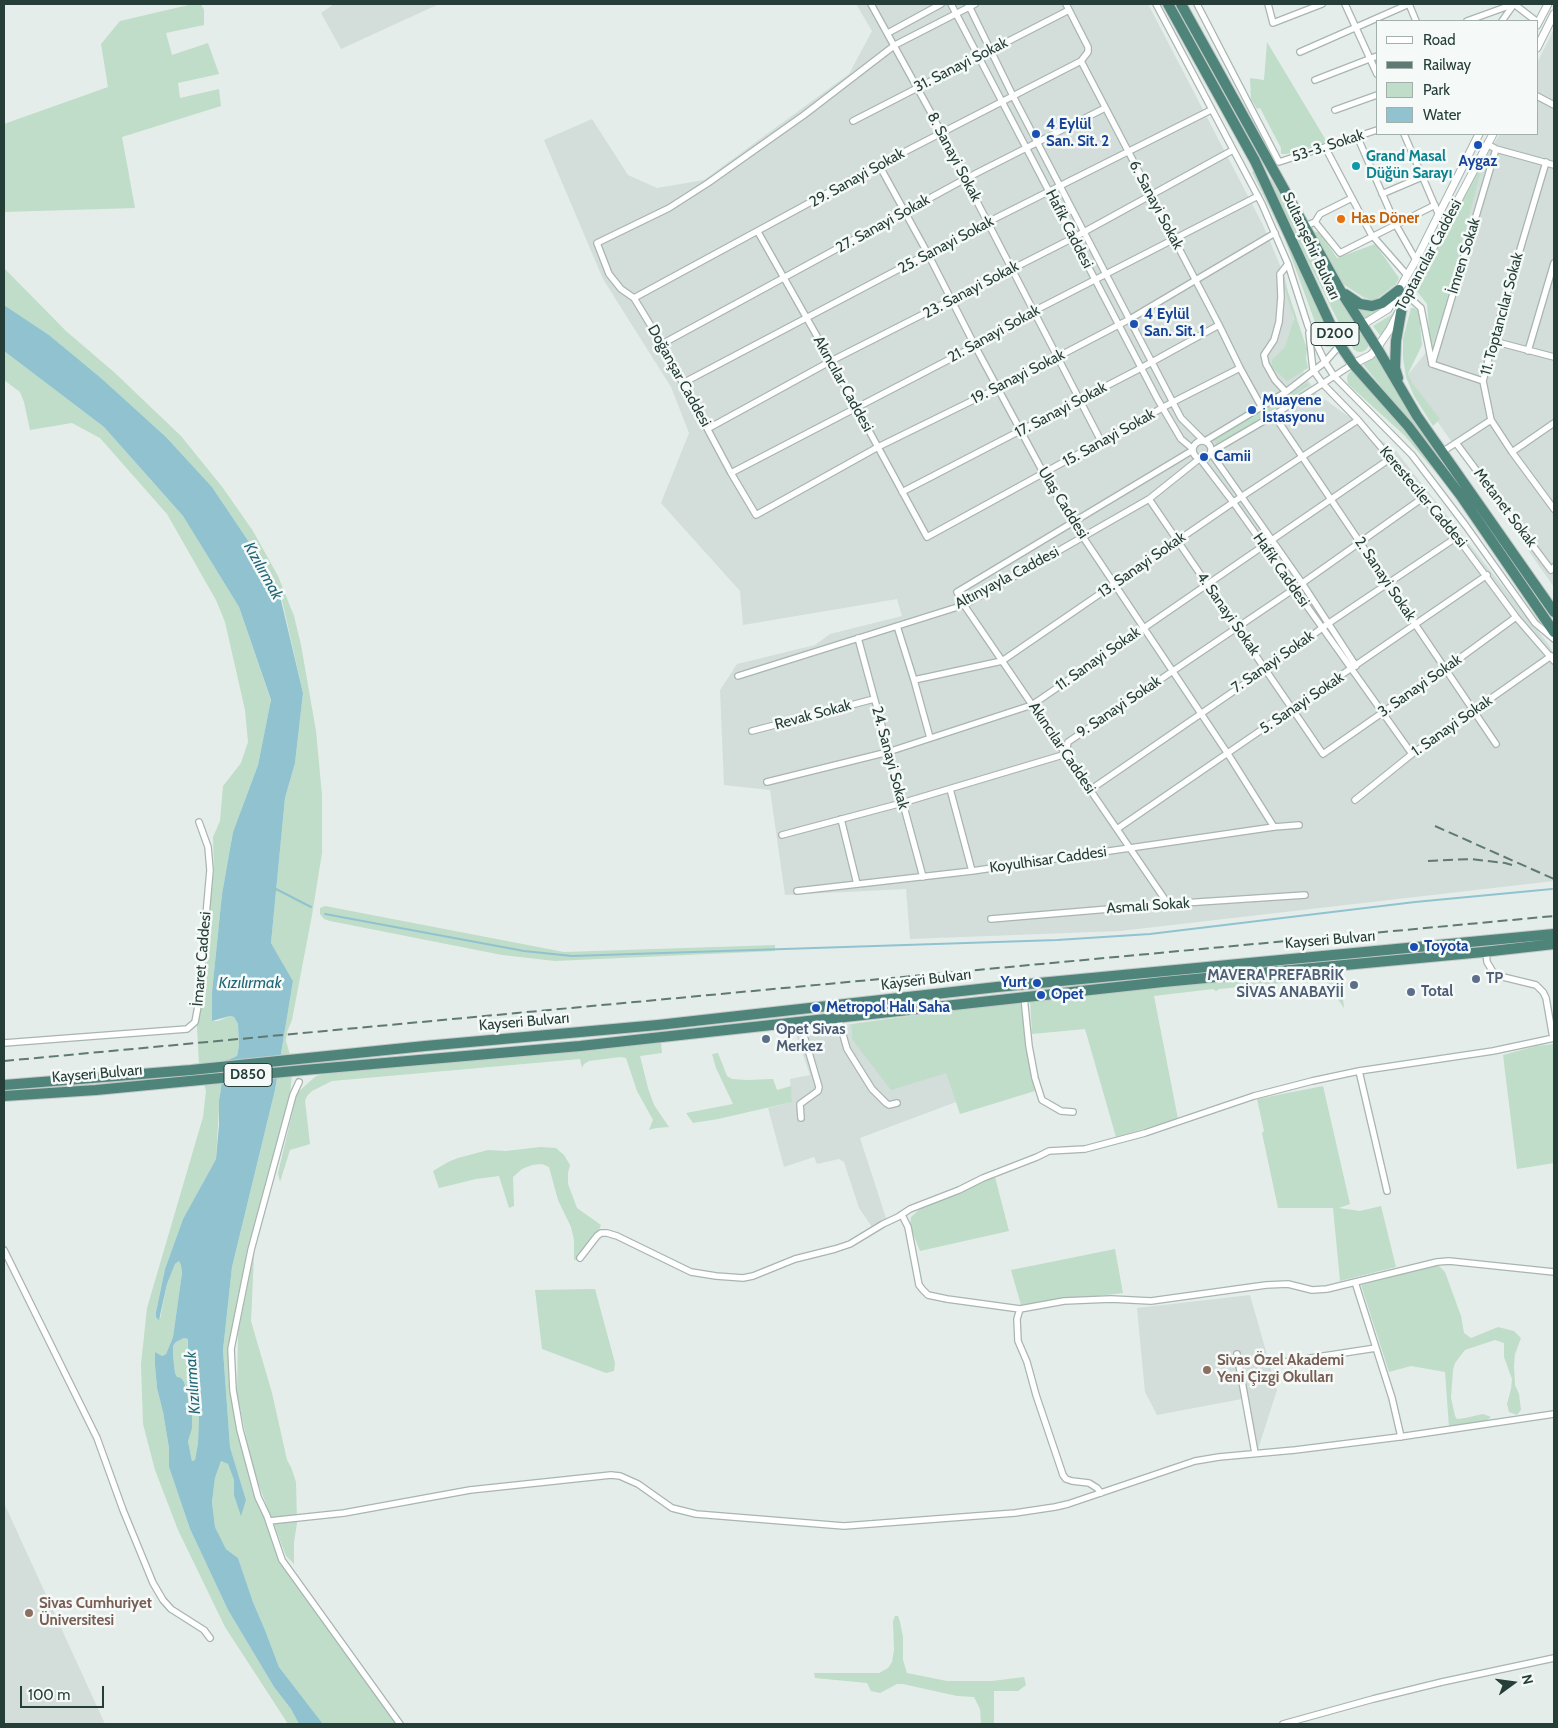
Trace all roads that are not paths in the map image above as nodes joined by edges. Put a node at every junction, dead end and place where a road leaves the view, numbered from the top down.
1 (871, 4) edge
2 (941, 4) edge
3 (951, 4) edge
4 (1156, 4) edge
5 (1168, 4) edge
6 (1181, 4) edge
7 (1197, 4) edge
8 (1268, 4) edge
9 (1322, 4) edge
10 (1345, 4) edge
11 (1409, 4) edge
12 (1515, 4) edge
13 (1548, 4) edge
14 (971, 5) edge
15 (1068, 7) edge
16 (956, 13) junction
17 (1554, 14) edge
18 (1416, 20) edge
19 (1470, 20) edge
20 (1503, 20) edge
21 (1534, 20) edge
22 (1538, 21) edge
23 (1355, 27) junction
24 (1547, 28) junction
25 (1554, 32) edge
26 (888, 33) junction
27 (895, 45) junction
28 (1538, 46) edge
29 (990, 51) junction
30 (1300, 52) dead end
31 (979, 57) junction
32 (1374, 58) edge
33 (1081, 61) junction
34 (1315, 80) dead end
35 (917, 88) junction
36 (1376, 95) edge
37 (1013, 96) junction
38 (1538, 97) edge
39 (1003, 102) junction
40 (1554, 105) edge
41 (1106, 108) junction
42 (1212, 110) junction
43 (1335, 110) dead end
44 (854, 121) dead end
45 (1376, 130) edge
46 (941, 132) junction
47 (1404, 135) edge
48 (1476, 135) edge
49 (1492, 135) edge
50 (1357, 136) junction
51 (1037, 143) junction
52 (1488, 144) junction
53 (1325, 147) junction
54 (1027, 148) junction
55 (1496, 149) junction
56 (1233, 150) junction
57 (1128, 151) junction
58 (1546, 162) junction
59 (879, 165) junction
60 (1554, 165) edge
61 (1422, 177) junction
62 (966, 179) junction
63 (1060, 186) junction
64 (1050, 192) junction
65 (1382, 194) junction
66 (1150, 195) junction
67 (1258, 196) junction
68 (1352, 198) junction
69 (1435, 205) junction
70 (905, 212) junction
71 (1438, 213) junction
72 (988, 222) junction
73 (1315, 222) junction
74 (1396, 225) junction
75 (1305, 226) junction
76 (758, 232) junction
77 (1084, 232) junction
78 (1275, 233) junction
79 (1373, 237) junction
80 (1073, 238) junction
81 (1173, 239) junction
82 (928, 254) junction
83 (1416, 260) junction
84 (1554, 263) edge
85 (1288, 264) junction
86 (1012, 268) junction
87 (1106, 274) junction
88 (1408, 275) junction
89 (784, 277) junction
90 (1095, 280) junction
91 (1196, 281) junction
92 (1340, 290) junction
93 (1403, 293) junction
94 (634, 298) junction
95 (952, 301) junction
96 (1402, 307) junction
97 (1034, 311) junction
98 (808, 318) junction
99 (1130, 319) junction
100 (1119, 325) junction
101 (1219, 325) junction
102 (1362, 325) junction
103 (1308, 326) junction
104 (1493, 341) junction
105 (662, 344) junction
106 (975, 346) junction
107 (1340, 346) junction
108 (1378, 348) junction
109 (1528, 350) junction
110 (1058, 357) junction
111 (1554, 357) edge
112 (832, 361) junction
113 (1152, 362) junction
114 (1325, 362) junction
115 (1353, 364) junction
116 (1432, 364) junction
117 (1142, 368) junction
118 (1240, 368) junction
119 (1313, 370) junction
120 (1334, 376) junction
121 (1483, 381) junction
122 (683, 383) junction
123 (1323, 384) junction
124 (998, 388) junction
125 (1286, 392) junction
126 (1404, 395) junction
127 (1079, 399) junction
128 (1174, 402) junction
129 (1261, 406) junction
130 (857, 407) junction
131 (1163, 408) junction
132 (1274, 415) junction
133 (1358, 420) junction
134 (1491, 420) junction
135 (1554, 423) edge
136 (708, 428) junction
137 (1021, 431) junction
138 (1102, 441) junction
139 (1204, 441) junction
140 (1456, 443) junction
141 (878, 447) junction
142 (1193, 449) junction
143 (1211, 452) junction
144 (1442, 452) junction
145 (1512, 452) junction
146 (1302, 456) junction
147 (1391, 458) junction
148 (1200, 459) junction
149 (731, 473) junction
150 (1044, 474) junction
151 (902, 492) junction
152 (1241, 497) junction
153 (1424, 497) junction
154 (1149, 499) junction
155 (1331, 499) junction
156 (1233, 502) junction
157 (1554, 509) edge
158 (756, 514) joint
159 (1073, 522) junction
160 (1084, 536) junction
161 (927, 537) joint
162 (1457, 537) junction
163 (1272, 540) junction
164 (1177, 541) junction
165 (1360, 542) junction
166 (1263, 545) junction
167 (1554, 567) edge
168 (1487, 575) junction
169 (1388, 582) junction
170 (1302, 583) junction
171 (1114, 584) junction
172 (1207, 584) junction
173 (1294, 589) junction
174 (957, 592) joint
175 (964, 605) junction
176 (1554, 612) edge
177 (1516, 617) junction
178 (1328, 623) junction
179 (1416, 624) junction
180 (897, 626) junction
181 (1236, 627) junction
182 (1143, 628) junction
183 (1322, 628) junction
184 (1554, 632) edge
185 (858, 638) junction
186 (1554, 639) edge
187 (1553, 659) edge
188 (1002, 661) junction
189 (1354, 667) junction
190 (1266, 669) junction
191 (1445, 669) junction
192 (1172, 671) junction
193 (738, 676) dead end
194 (914, 680) junction
195 (874, 699) junction
196 (1032, 705) junction
197 (1293, 709) junction
198 (1474, 711) junction
199 (1200, 713) junction
200 (1383, 713) junction
201 (752, 731) dead end
202 (930, 738) junction
203 (1496, 744) dead end
204 (888, 752) junction
205 (1066, 754) junction
206 (1228, 754) junction
207 (1323, 754) joint
208 (1412, 754) junction
209 (767, 782) dead end
210 (950, 789) junction
211 (1090, 790) junction
212 (1355, 800) dead end
213 (902, 803) junction
214 (841, 819) junction
215 (200, 822) dead end
216 (1299, 825) dead end
217 (1274, 827) junction
218 (1117, 829) junction
219 (782, 835) dead end
220 (1130, 848) junction
221 (972, 871) junction
222 (923, 877) junction
223 (857, 884) junction
224 (797, 892) dead end
225 (1305, 895) dead end
226 (1168, 904) junction
227 (991, 919) dead end
228 (1554, 934) edge
229 (1554, 946) edge
230 (1486, 952) junction
231 (1024, 997) junction
232 (838, 1017) junction
233 (800, 1022) junction
234 (1554, 1038) edge
235 (4, 1043) edge
236 (303, 1064) junction
237 (1359, 1071) junction
238 (299, 1082) dead end
239 (4, 1085) edge
240 (4, 1096) edge
241 (897, 1104) dead end
242 (1074, 1112) dead end
243 (801, 1118) dead end
244 (1387, 1191) dead end
245 (902, 1215) junction
246 (4, 1250) edge
247 (580, 1258) dead end
248 (1554, 1272) edge
249 (1355, 1282) junction
250 (1020, 1310) junction
251 (1376, 1348) junction
252 (1236, 1354) dead end
253 (1278, 1363) dead end
254 (1554, 1414) edge
255 (1401, 1437) junction
256 (1255, 1453) junction
257 (1101, 1493) junction
258 (269, 1521) junction
259 (210, 1638) dead end
260 (1554, 1658) edge
261 (400, 1724) edge
262 (1283, 1724) edge

1 - 26 street, 8. Sanayi Sokak
2 - 26 street
3 - 16 street, Hafik Caddesi
4 - 42 street
5 - 107 highway, Sultanşehir Bulvarı / D200
6 - 75 highway, Sultanşehir Bulvarı / D200
7 - 53 street, 53-3. Sokak
8 - 9 street
10 - 23 street
11 - 18 street
11 - 23 street
12 - 19 street
12 - 20 street
12 - 21 street
13 - 22 street
14 - 16 street
14 - 29 street, Hafik Caddesi
15 - 29 street, 31. Sanayi Sokak
15 - 33 street
16 - 27 street
16 - 31 street, Hafik Caddesi
17 - 24 street
23 - 30 street
23 - 32 street
24 - 25 street
24 - 28 street
26 - 27 street, 8. Sanayi Sokak
27 - 35 street, 8. Sanayi Sokak
27 - 94 street, Doğanşar Caddesi
29 - 31 street, 31. Sanayi Sokak
29 - 37 street, Hafik Caddesi
31 - 35 street, 31. Sanayi Sokak
31 - 39 street, Hafik Caddesi
32 - 34 street
33 - 37 street, 29. Sanayi Sokak
33 - 41 street, 6. Sanayi Sokak
35 - 44 street, 31. Sanayi Sokak
35 - 46 street, 8. Sanayi Sokak
36 - 43 street
37 - 39 street, 29. Sanayi Sokak
37 - 51 street, Hafik Caddesi
38 - 40 street
39 - 46 street, 29. Sanayi Sokak
39 - 54 street, Hafik Caddesi
41 - 51 street, 27. Sanayi Sokak
41 - 57 street, 6. Sanayi Sokak
42 - 56 street
42 - 57 street, 25. Sanayi Sokak
45 - 50 street, 53-3. Sokak
46 - 59 street, 29. Sanayi Sokak
46 - 62 street, 8. Sanayi Sokak
47 - 61 street
48 - 71 street, Toptancılar Caddesi
49 - 52 street, Toptancılar Caddesi
50 - 53 street, 53-3. Sokak
50 - 65 street
51 - 54 street, 27. Sanayi Sokak
51 - 63 street, Hafik Caddesi
52 - 55 street
52 - 93 street, Toptancılar Caddesi
53 - 68 street
54 - 62 street, 27. Sanayi Sokak
54 - 64 street, Hafik Caddesi
55 - 58 street
55 - 116 street, İmren Sokak
56 - 66 street, 23. Sanayi Sokak
56 - 67 street
57 - 63 street, 25. Sanayi Sokak
57 - 66 street, 6. Sanayi Sokak
58 - 60 street
58 - 104 street, 11. Toptancılar Sokak
59 - 70 street, Ulaş Caddesi
59 - 76 street, 29. Sanayi Sokak
61 - 65 street
61 - 69 street
62 - 70 street, 27. Sanayi Sokak
62 - 72 street, 8. Sanayi Sokak
63 - 64 street, 25. Sanayi Sokak
63 - 77 street, Hafik Caddesi
64 - 72 street, 25. Sanayi Sokak
64 - 80 street, Hafik Caddesi
65 - 74 street
66 - 77 street, 23. Sanayi Sokak
66 - 81 street, 6. Sanayi Sokak
67 - 78 street
67 - 81 street, 21. Sanayi Sokak
68 - 73 street
68 - 79 street
69 - 71 street
69 - 74 street
70 - 82 street, Ulaş Caddesi
70 - 89 street, 27. Sanayi Sokak
71 - 83 street, Toptancılar Caddesi
72 - 82 street, 25. Sanayi Sokak
72 - 86 street, 8. Sanayi Sokak
73 - 75 street
73 - 79 street
74 - 79 street
74 - 83 street
75 - 92 highway, Sultanşehir Bulvarı / D200
76 - 89 street, Akıncılar Caddesi
76 - 94 street, 29. Sanayi Sokak
77 - 80 street, 23. Sanayi Sokak
77 - 87 street, Hafik Caddesi
78 - 85 street
78 - 91 street, 19. Sanayi Sokak
79 - 88 street
80 - 86 street, 23. Sanayi Sokak
80 - 90 street, Hafik Caddesi
81 - 87 street, 21. Sanayi Sokak
81 - 91 street, 6. Sanayi Sokak
82 - 95 street, Ulaş Caddesi
82 - 98 street, 25. Sanayi Sokak
83 - 88 street, Toptancılar Caddesi
84 - 109 street
85 - 103 street
85 - 125 street
86 - 95 street, 23. Sanayi Sokak
86 - 97 street, 8. Sanayi Sokak
87 - 90 street, 21. Sanayi Sokak
87 - 99 street, Hafik Caddesi
88 - 93 street, Toptancılar Caddesi
89 - 98 street, Akıncılar Caddesi
89 - 105 street, 27. Sanayi Sokak
90 - 97 street, 21. Sanayi Sokak
90 - 100 street, Hafik Caddesi
91 - 99 street, 19. Sanayi Sokak
91 - 101 street, 6. Sanayi Sokak
92 - 93 highway
92 - 102 highway, Sultanşehir Bulvarı / D200
93 - 96 street, Toptancılar Caddesi
93 - 102 street, Toptancılar Caddesi
93 - 116 street
94 - 105 street, Doğanşar Caddesi
95 - 106 street, Ulaş Caddesi
95 - 112 street, 23. Sanayi Sokak
96 - 108 street, Toptancılar Caddesi
96 - 126 highway
97 - 106 street, 21. Sanayi Sokak
97 - 110 street, 8. Sanayi Sokak
98 - 112 street, Akıncılar Caddesi
98 - 122 street, 25. Sanayi Sokak
99 - 100 street, 19. Sanayi Sokak
99 - 113 street, Hafik Caddesi
100 - 110 street, 19. Sanayi Sokak
100 - 117 street, Hafik Caddesi
101 - 113 street, 17. Sanayi Sokak
101 - 118 street, 6. Sanayi Sokak
102 - 107 street, Toptancılar Caddesi
102 - 108 highway, Sultanşehir Bulvarı / D200
103 - 114 street
103 - 119 street
104 - 109 street
104 - 121 street, 11. Toptancılar Sokak
105 - 122 street, Doğanşar Caddesi
106 - 124 street, Ulaş Caddesi
106 - 130 street, 21. Sanayi Sokak
107 - 114 street
107 - 115 highway, Sultanşehir Bulvarı / D200
108 - 115 street, Toptancılar Caddesi
108 - 126 highway, Sultanşehir Bulvarı / D200
109 - 111 street
110 - 124 street, 19. Sanayi Sokak
110 - 127 street, 8. Sanayi Sokak
112 - 130 street, Akıncılar Caddesi
112 - 136 street, 23. Sanayi Sokak
113 - 117 street, 17. Sanayi Sokak
113 - 128 street, Hafik Caddesi
114 - 119 street
114 - 120 street
115 - 120 street
115 - 184 highway, Sultanşehir Bulvarı / D200
116 - 121 street
117 - 127 street, 17. Sanayi Sokak
117 - 131 street, Hafik Caddesi
118 - 128 street, 15. Sanayi Sokak
118 - 129 street, 6. Sanayi Sokak
119 - 123 street, Keresteciler Caddesi
119 - 125 street
120 - 123 street
120 - 186 street
121 - 134 street, 11. Toptancılar Sokak
122 - 136 street, Doğanşar Caddesi
123 - 132 street
123 - 133 street, Keresteciler Caddesi
124 - 137 street, Ulaş Caddesi
124 - 141 street, 19. Sanayi Sokak
125 - 129 street
126 - 144 highway, Sultanşehir Bulvarı / D200
127 - 137 street, 17. Sanayi Sokak
127 - 138 street, 8. Sanayi Sokak
128 - 131 street, 15. Sanayi Sokak
128 - 139 street, Hafik Caddesi
129 - 139 street
130 - 141 street, Akıncılar Caddesi
130 - 149 street, 21. Sanayi Sokak
131 - 138 street, 15. Sanayi Sokak
131 - 142 street, Hafik Caddesi
132 - 143 street
132 - 146 street, 2. Sanayi Sokak
133 - 146 street, 13. Sanayi Sokak
133 - 147 street, Keresteciler Caddesi
134 - 140 street
134 - 145 street, 11. Toptancılar Sokak
135 - 145 street
136 - 149 street, Doğanşar Caddesi
137 - 150 street, Ulaş Caddesi
137 - 151 street, 17. Sanayi Sokak
138 - 150 street, 15. Sanayi Sokak
139 - 142 street
139 - 143 street
140 - 144 street
140 - 167 street, Metanet Sokak
141 - 151 street, Akıncılar Caddesi
141 - 158 street, 19. Sanayi Sokak
142 - 148 street
142 - 159 street, Altınyayla Caddesi
143 - 148 street
143 - 152 street, Hafik Caddesi
144 - 176 highway, Sultanşehir Bulvarı / D200
145 - 157 street, 11. Toptancılar Sokak
146 - 152 street, 13. Sanayi Sokak
146 - 155 street, 2. Sanayi Sokak
147 - 153 street, Keresteciler Caddesi
147 - 155 street, 11. Sanayi Sokak
148 - 154 street, Altınyayla Caddesi
148 - 156 street, Hafik Caddesi
149 - 158 street, Doğanşar Caddesi
150 - 159 street, Ulaş Caddesi
150 - 161 street, 15. Sanayi Sokak
151 - 161 street, Akıncılar Caddesi
152 - 156 street, 13. Sanayi Sokak
152 - 163 street, Hafik Caddesi
153 - 162 street, Keresteciler Caddesi
153 - 165 street, 9. Sanayi Sokak
154 - 160 street, Altınyayla Caddesi
154 - 164 street, 4. Sanayi Sokak
155 - 163 street, 11. Sanayi Sokak
155 - 165 street, 2. Sanayi Sokak
156 - 164 street, 13. Sanayi Sokak
156 - 166 street, Hafik Caddesi
159 - 160 street, Ulaş Caddesi
159 - 174 street, Altınyayla Caddesi
160 - 171 street, Ulaş Caddesi
160 - 175 street, Altınyayla Caddesi
162 - 168 street, Keresteciler Caddesi
162 - 169 street, 7. Sanayi Sokak
163 - 166 street, 11. Sanayi Sokak
163 - 170 street, Hafik Caddesi
164 - 171 street, 13. Sanayi Sokak
164 - 172 street, 4. Sanayi Sokak
165 - 169 street, 2. Sanayi Sokak
165 - 170 street, 9. Sanayi Sokak
166 - 172 street, 11. Sanayi Sokak
166 - 173 street, Hafik Caddesi
168 - 177 street, Keresteciler Caddesi
168 - 179 street, 5. Sanayi Sokak
169 - 178 street, 7. Sanayi Sokak
169 - 179 street, 2. Sanayi Sokak
170 - 173 street, 9. Sanayi Sokak
170 - 178 street, Hafik Caddesi
171 - 182 street, Ulaş Caddesi
171 - 188 street, 13. Sanayi Sokak
172 - 181 street, 4. Sanayi Sokak
172 - 182 street, 11. Sanayi Sokak
173 - 181 street, 9. Sanayi Sokak
173 - 183 street, Hafik Caddesi
174 - 175 street, Akıncılar Caddesi
175 - 180 street, Altınyayla Caddesi
175 - 188 street, Akıncılar Caddesi
177 - 187 street, Keresteciler Caddesi
177 - 191 street, 3. Sanayi Sokak
178 - 183 street, 7. Sanayi Sokak
178 - 189 street, Hafik Caddesi
179 - 189 street, 5. Sanayi Sokak
179 - 191 street, 2. Sanayi Sokak
180 - 185 street, Altınyayla Caddesi
180 - 194 street
181 - 190 street, 4. Sanayi Sokak
181 - 192 street, 9. Sanayi Sokak
182 - 192 street, Ulaş Caddesi
182 - 196 street, 11. Sanayi Sokak
183 - 189 street, Hafik Caddesi
183 - 190 street, 7. Sanayi Sokak
185 - 193 street, Altınyayla Caddesi
185 - 195 street, 24. Sanayi Sokak
187 - 198 street, 1. Sanayi Sokak
188 - 194 street, 13. Sanayi Sokak
188 - 196 street, Akıncılar Caddesi
189 - 197 street, 5. Sanayi Sokak
189 - 200 street, Hafik Caddesi
190 - 197 street, 4. Sanayi Sokak
190 - 199 street, 7. Sanayi Sokak
191 - 198 street, 2. Sanayi Sokak
191 - 200 street, 3. Sanayi Sokak
192 - 199 street, Ulaş Caddesi
192 - 205 street, 9. Sanayi Sokak
194 - 202 street
195 - 201 street, Revak Sokak
195 - 204 street, 24. Sanayi Sokak
196 - 202 street, 11. Sanayi Sokak
196 - 205 street, Akıncılar Caddesi
197 - 206 street, 5. Sanayi Sokak
197 - 207 street, 4. Sanayi Sokak
198 - 203 street, 2. Sanayi Sokak
198 - 208 street, 1. Sanayi Sokak
199 - 206 street, Ulaş Caddesi
199 - 211 street, 7. Sanayi Sokak
200 - 207 street, 3. Sanayi Sokak
200 - 208 street, Hafik Caddesi
202 - 204 street, 11. Sanayi Sokak
204 - 209 street, 11. Sanayi Sokak
204 - 213 street, 24. Sanayi Sokak
205 - 210 street, 9. Sanayi Sokak
205 - 211 street, Akıncılar Caddesi
206 - 217 street, Ulaş Caddesi
206 - 218 street, 5. Sanayi Sokak
208 - 212 street, 1. Sanayi Sokak
210 - 213 street, 9. Sanayi Sokak
210 - 221 street
211 - 218 street, Akıncılar Caddesi
213 - 214 street, 9. Sanayi Sokak
213 - 222 street, 24. Sanayi Sokak
214 - 219 street, 9. Sanayi Sokak
214 - 223 street
215 - 235 street, İmaret Caddesi
216 - 217 street, Koyulhisar Caddesi
217 - 220 street, Koyulhisar Caddesi
218 - 220 street, Akıncılar Caddesi
220 - 221 street, Koyulhisar Caddesi
220 - 226 street, Akıncılar Caddesi
221 - 222 street, Koyulhisar Caddesi
222 - 223 street, Koyulhisar Caddesi
223 - 224 street, Koyulhisar Caddesi
225 - 226 street, Asmalı Sokak
226 - 227 street, Asmalı Sokak
228 - 236 highway, Kayseri Bulvarı
229 - 230 highway, Kayseri Bulvarı
230 - 231 highway, Kayseri Bulvarı
230 - 234 street
231 - 232 highway, Kayseri Bulvarı
231 - 242 street
232 - 233 highway, Kayseri Bulvarı
232 - 241 street
233 - 236 highway, Kayseri Bulvarı
233 - 243 street
234 - 237 street
236 - 239 highway, Kayseri Bulvarı / D850
236 - 240 highway, Kayseri Bulvarı / D850
237 - 244 street
237 - 245 street
238 - 258 street
245 - 247 street
245 - 250 street
246 - 259 street
248 - 249 street
249 - 250 street
249 - 251 street
250 - 257 street
251 - 253 street
251 - 255 street
252 - 256 street
254 - 255 street
255 - 256 street
256 - 257 street
257 - 258 street
258 - 261 street
260 - 262 street

